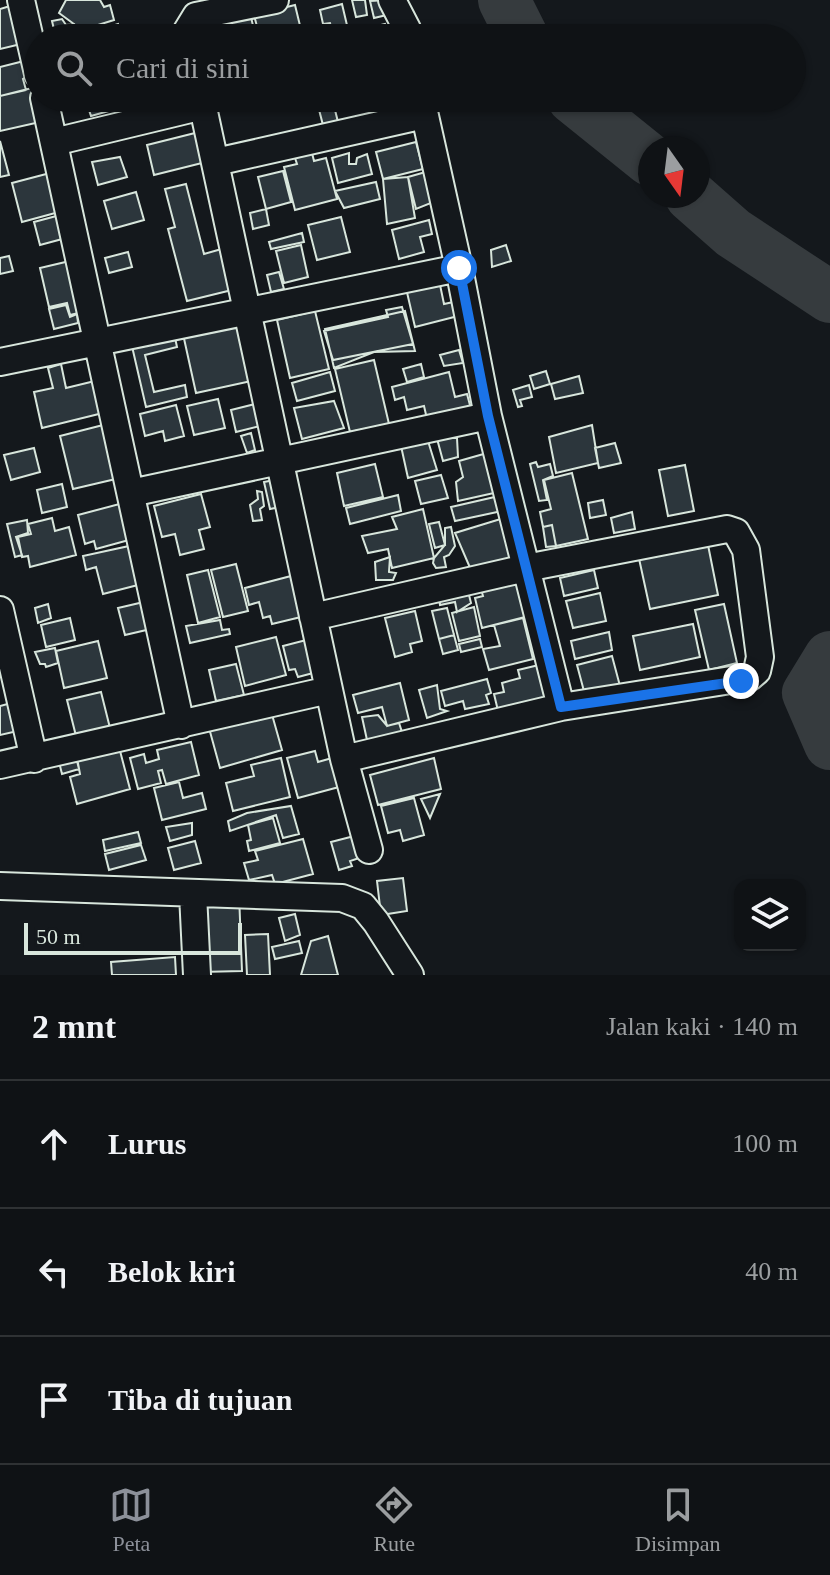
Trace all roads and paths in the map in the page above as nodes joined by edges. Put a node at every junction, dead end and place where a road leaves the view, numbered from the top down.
1 (21, 0) edge
2 (275, 0) edge
3 (392, 0) edge
4 (27, 24) edge
5 (191, 24) edge
6 (404, 24) edge
7 (47, 112) edge
8 (165, 112) edge
9 (204, 112) edge
10 (400, 112) edge
11 (423, 112) edge
12 (54, 142) junction
13 (216, 162) junction
14 (459, 268) junction
15 (247, 311) junction
16 (99, 342) junction
17 (0, 362) edge
18 (488, 416) junction
19 (278, 461) junction
20 (131, 493) junction
21 (526, 568) junction
22 (0, 610) edge
23 (313, 617) junction
24 (329, 690) junction
25 (561, 707) junction
26 (181, 725) junction
27 (34, 759) junction
28 (344, 759) junction
29 (0, 765) edge
30 (369, 850) dead end
31 (0, 886) edge
32 (193, 894) junction
33 (197, 975) edge
34 (410, 975) edge

1 - 4 street
2 - 5 street
3 - 6 street
7 - 12 street
8 - 12 street
9 - 13 street
10 - 13 street
11 - 14 street
12 - 16 street
13 - 15 street
14 - 15 street
14 - 18 street
15 - 16 street
15 - 19 street
16 - 17 street
16 - 20 street
18 - 19 street
18 - 21 street
19 - 20 street
19 - 23 street
20 - 26 street
21 - 23 street
21 - 25 street
21 - 25 street
22 - 27 street
23 - 24 street
24 - 26 street
24 - 28 street
25 - 28 street
26 - 27 street
27 - 29 street
28 - 30 street
31 - 32 street
32 - 33 street
32 - 34 street

